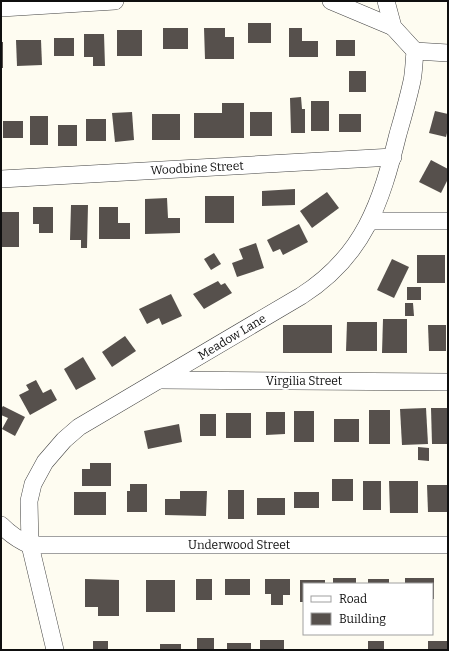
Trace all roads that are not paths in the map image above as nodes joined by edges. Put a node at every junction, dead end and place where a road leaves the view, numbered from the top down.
1 (115, 1) edge
2 (331, 1) edge
3 (386, 1) edge
4 (1, 8) edge
5 (393, 27) junction
6 (415, 51) junction
7 (448, 54) edge
8 (393, 157) junction
9 (1, 179) edge
10 (370, 221) junction
11 (448, 221) edge
12 (160, 380) junction
13 (448, 382) edge
14 (1, 524) edge
15 (448, 545) edge
16 (30, 546) junction
17 (55, 650) edge

1 - 4 street
2 - 5 street
3 - 5 street
5 - 6 street
6 - 7 street
6 - 8 street, Meadow Lane
8 - 9 street, Woodbine Street
8 - 10 street, Meadow Lane
10 - 11 street
10 - 12 street, Meadow Lane
12 - 13 street, Virgilia Street
12 - 16 street, Meadow Lane
14 - 16 street
15 - 16 street, Underwood Street
16 - 17 street, Meadow Lane

